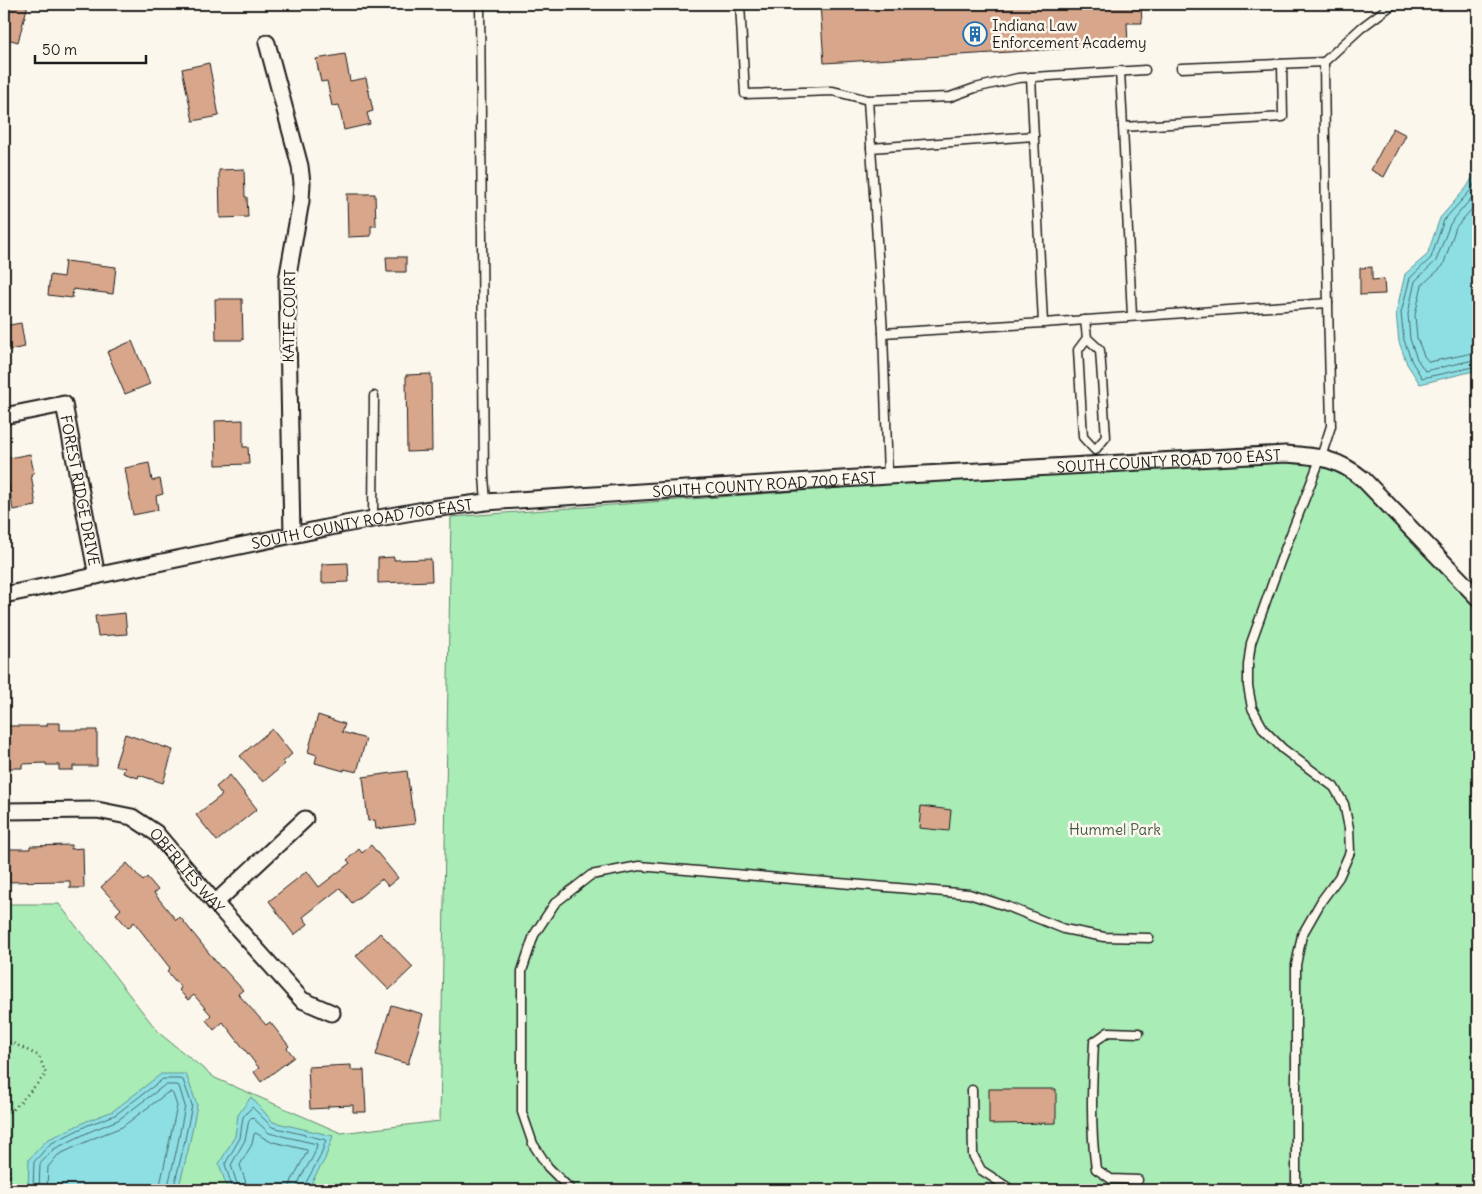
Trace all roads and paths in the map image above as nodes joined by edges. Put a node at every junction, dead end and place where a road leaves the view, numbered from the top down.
1 (480, 4) edge
2 (740, 4) edge
3 (1393, 4) edge
4 (268, 43) dead end
5 (1324, 62) junction
6 (1282, 64) junction
7 (1181, 68) dead end
8 (1145, 70) dead end
9 (1120, 71) junction
10 (1031, 77) junction
11 (868, 100) junction
12 (1123, 127) junction
13 (1034, 136) junction
14 (871, 148) junction
15 (1328, 303) junction
16 (1132, 316) junction
17 (1085, 320) junction
18 (1043, 322) junction
19 (883, 333) junction
20 (1087, 338) junction
21 (374, 396) dead end
22 (4, 416) edge
23 (1095, 450) junction
24 (1321, 457) junction
25 (1096, 465) junction
26 (888, 476) junction
27 (486, 502) junction
28 (373, 518) junction
29 (292, 535) junction
30 (97, 576) junction
31 (4, 595) edge
32 (1478, 598) edge
33 (4, 811) edge
34 (305, 819) dead end
35 (214, 903) junction
36 (1149, 938) dead end
37 (332, 1013) dead end
38 (1139, 1033) dead end
39 (4, 1042) edge
40 (972, 1090) dead end
41 (4, 1116) edge
42 (4, 1162) edge
43 (1138, 1180) dead end
44 (9, 1190) edge
45 (571, 1190) edge
46 (1012, 1190) edge
47 (1296, 1190) edge

1 - 27 lane
2 - 11 lane
3 - 5 lane
4 - 29 street, KATIE COURT
5 - 6 lane
5 - 15 lane
6 - 7 lane
6 - 12 lane
8 - 9 lane
9 - 10 lane
9 - 12 lane
10 - 11 lane
10 - 13 lane
11 - 14 lane
12 - 16 lane
13 - 14 lane
13 - 18 lane
14 - 19 lane
15 - 16 lane
15 - 24 lane
16 - 17 lane
17 - 18 lane
17 - 20 lane
18 - 19 lane
19 - 26 lane
20 - 23 lane
20 - 23 lane
21 - 28 lane
22 - 30 street, FOREST RIDGE DRIVE
23 - 25 lane
24 - 25 street, SOUTH COUNTY ROAD 700 EAST
24 - 32 street, SOUTH COUNTY ROAD 700 EAST
24 - 47 lane
25 - 26 street, SOUTH COUNTY ROAD 700 EAST
26 - 27 street, SOUTH COUNTY ROAD 700 EAST
27 - 28 street, SOUTH COUNTY ROAD 700 EAST
28 - 29 street, SOUTH COUNTY ROAD 700 EAST
29 - 30 street, SOUTH COUNTY ROAD 700 EAST
30 - 31 street, SOUTH COUNTY ROAD 700 EAST
33 - 35 street, OBERLIES WAY
34 - 35 street
35 - 37 street, OBERLIES WAY
36 - 45 lane
38 - 43 lane
39 - 41 path
40 - 46 lane
42 - 44 path

